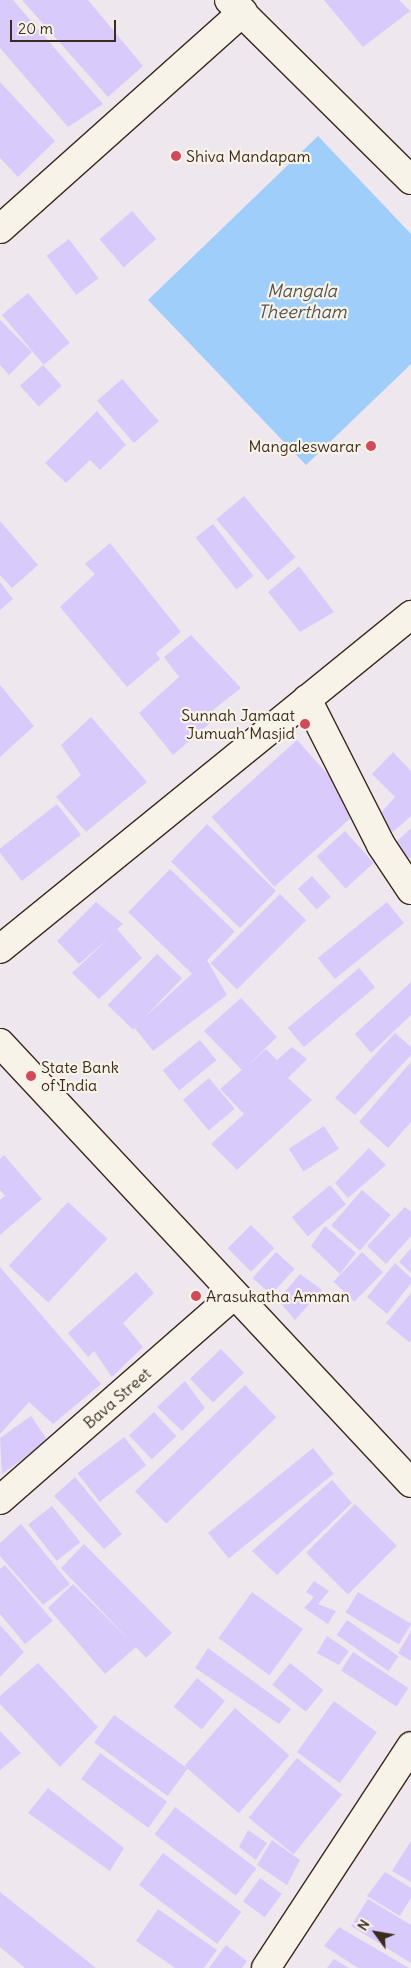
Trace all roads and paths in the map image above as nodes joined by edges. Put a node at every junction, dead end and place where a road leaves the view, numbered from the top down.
1 (236, 6) edge
2 (411, 180) edge
3 (0, 229) edge
4 (411, 615) edge
5 (307, 699) junction
6 (411, 890) edge
7 (0, 949) edge
8 (0, 1043) edge
9 (234, 1296) junction
10 (411, 1483) edge
11 (0, 1500) edge
12 (411, 1746) edge
13 (266, 1968) edge

1 - 2 main road
1 - 3 main road
4 - 5 main road
5 - 6 main road
5 - 7 main road
8 - 9 main road
9 - 10 main road
9 - 11 main road, Bava Street
12 - 13 main road

